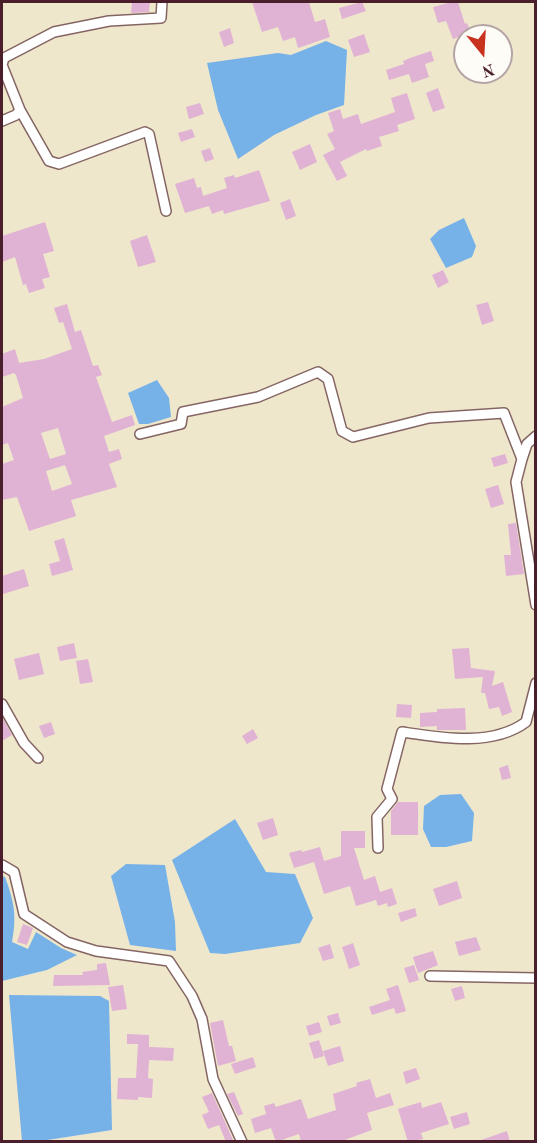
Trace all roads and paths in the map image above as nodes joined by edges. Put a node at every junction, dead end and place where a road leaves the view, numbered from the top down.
1 (162, 2) edge
2 (20, 110) junction
3 (2, 121) edge
4 (166, 211) dead end
5 (140, 434) dead end
6 (536, 436) edge
7 (522, 459) junction
8 (536, 605) edge
9 (536, 683) edge
10 (2, 704) edge
11 (38, 758) dead end
12 (378, 848) dead end
13 (2, 865) edge
14 (430, 976) dead end
15 (536, 978) edge
16 (242, 1142) edge

1 - 2 street
2 - 3 street
2 - 4 street
5 - 7 street
6 - 7 street
7 - 8 street
9 - 12 street
10 - 11 street
13 - 16 street
14 - 15 street

